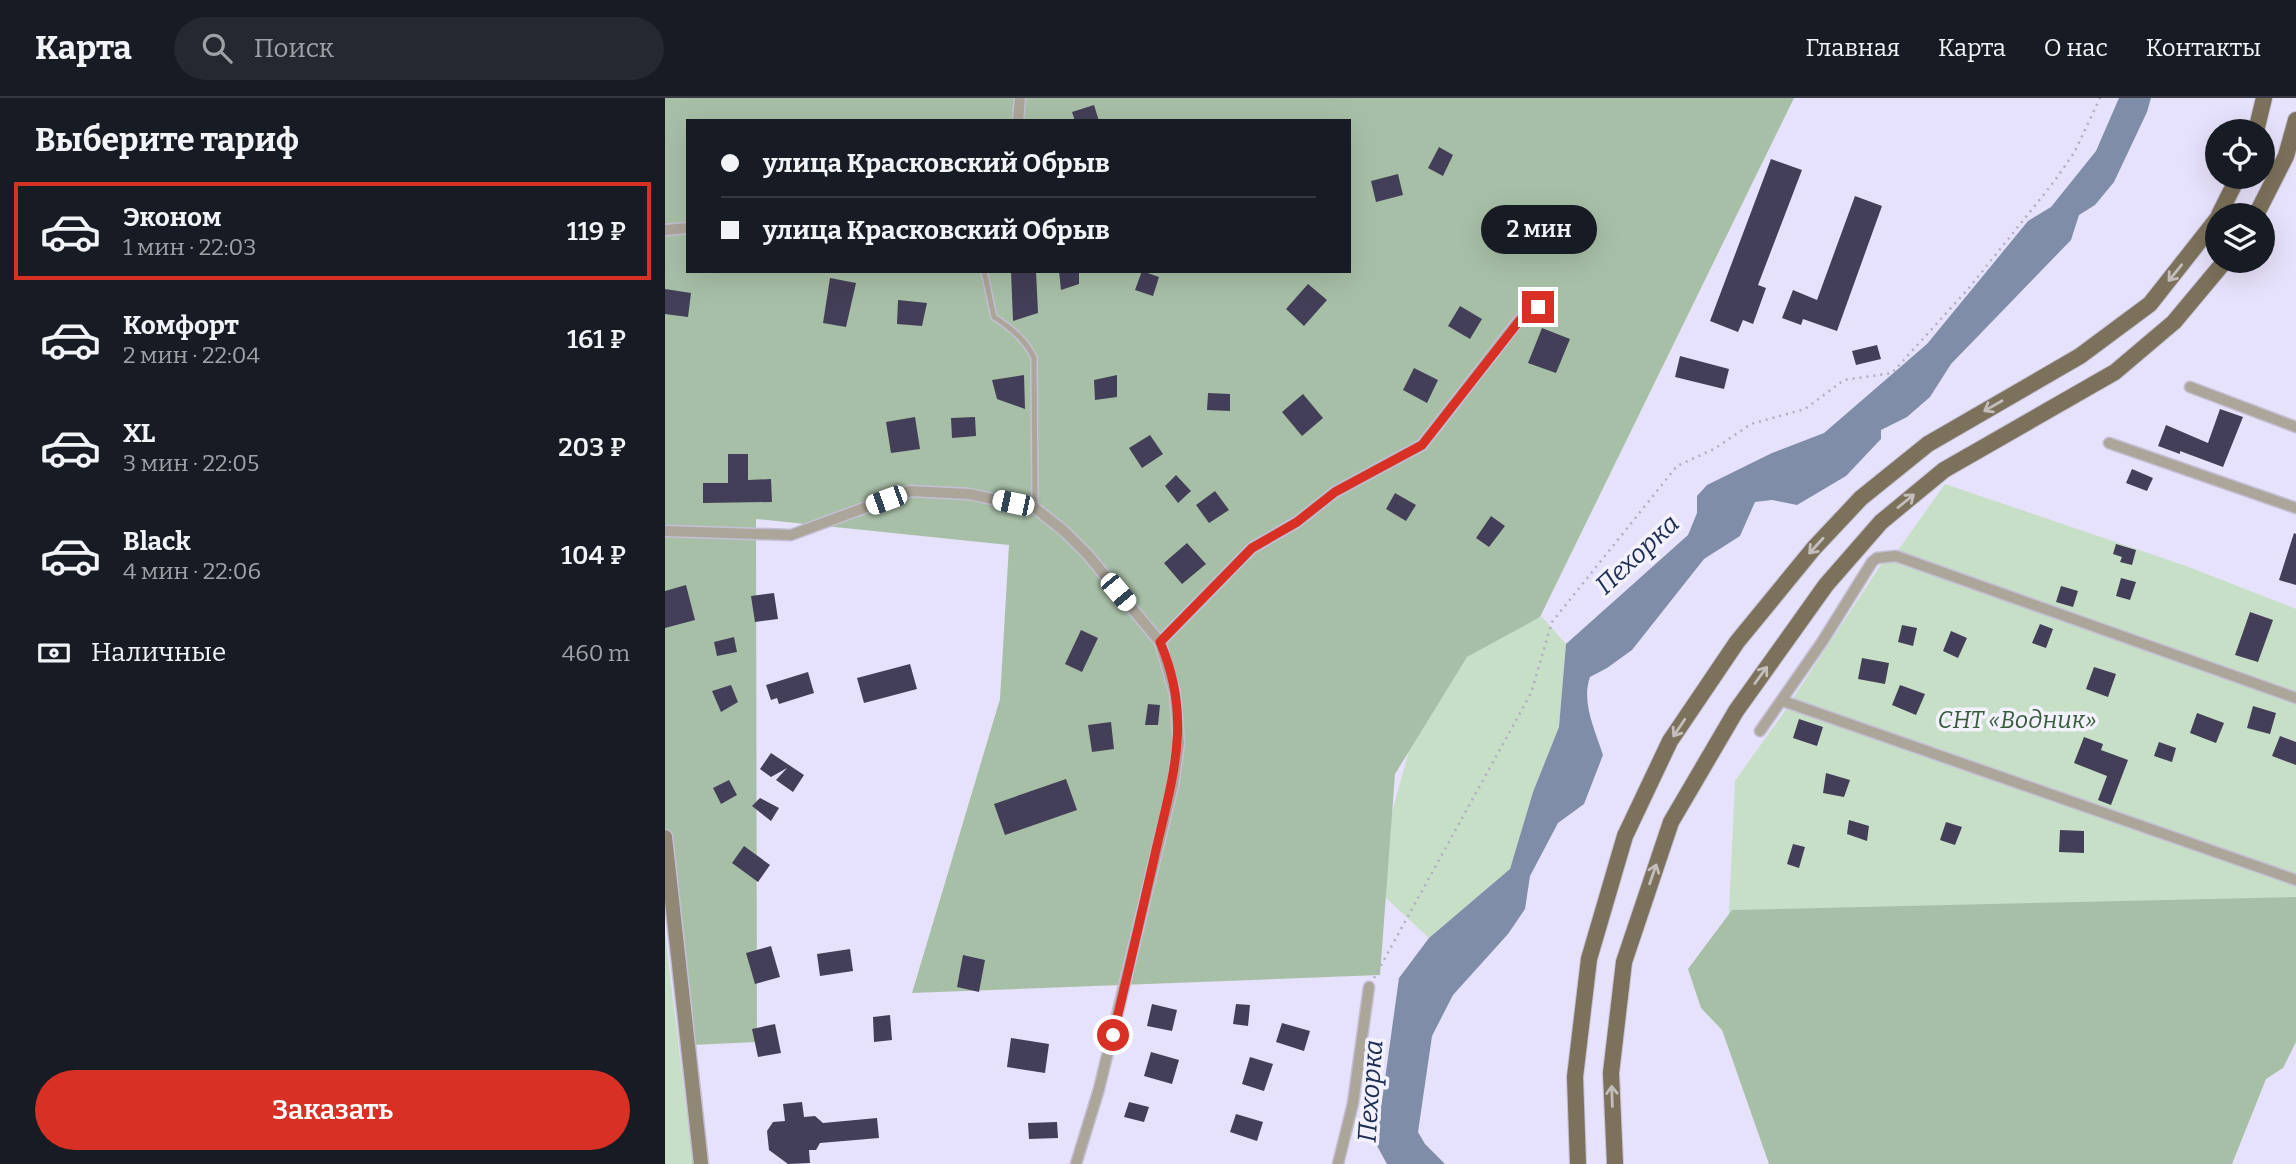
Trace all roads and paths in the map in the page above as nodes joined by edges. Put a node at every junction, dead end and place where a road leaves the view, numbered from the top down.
1 (1020, 98) edge
2 (2100, 98) edge
3 (2264, 98) edge
4 (1018, 119) edge
5 (2259, 119) edge
6 (2296, 120) edge
7 (2262, 203) edge
8 (686, 228) edge
9 (665, 230) edge
10 (2205, 234) edge
11 (984, 273) edge
12 (2215, 273) edge
13 (1538, 307) dead end
14 (2190, 387) dead end
15 (2296, 427) edge
16 (2109, 443) dead end
17 (1035, 508) junction
18 (2296, 508) edge
19 (665, 531) edge
20 (1160, 642) junction
21 (2296, 698) edge
22 (1783, 702) junction
23 (1760, 731) dead end
24 (665, 837) edge
25 (2296, 880) edge
26 (1369, 987) joint
27 (701, 1164) edge
28 (1076, 1164) edge
29 (1338, 1164) edge
30 (1578, 1164) edge
31 (1615, 1164) edge

1 - 4 street
2 - 26 path
3 - 5 main road
6 - 7 main road
8 - 9 street
10 -> 30 main road
11 - 17 lane
31 -> 12 main road
13 - 20 street
14 - 15 street
16 - 18 street
17 - 19 street
17 - 20 street
20 - 28 street
21 - 22 street
22 - 23 street
22 - 25 street
24 - 27 main road
26 - 29 street

